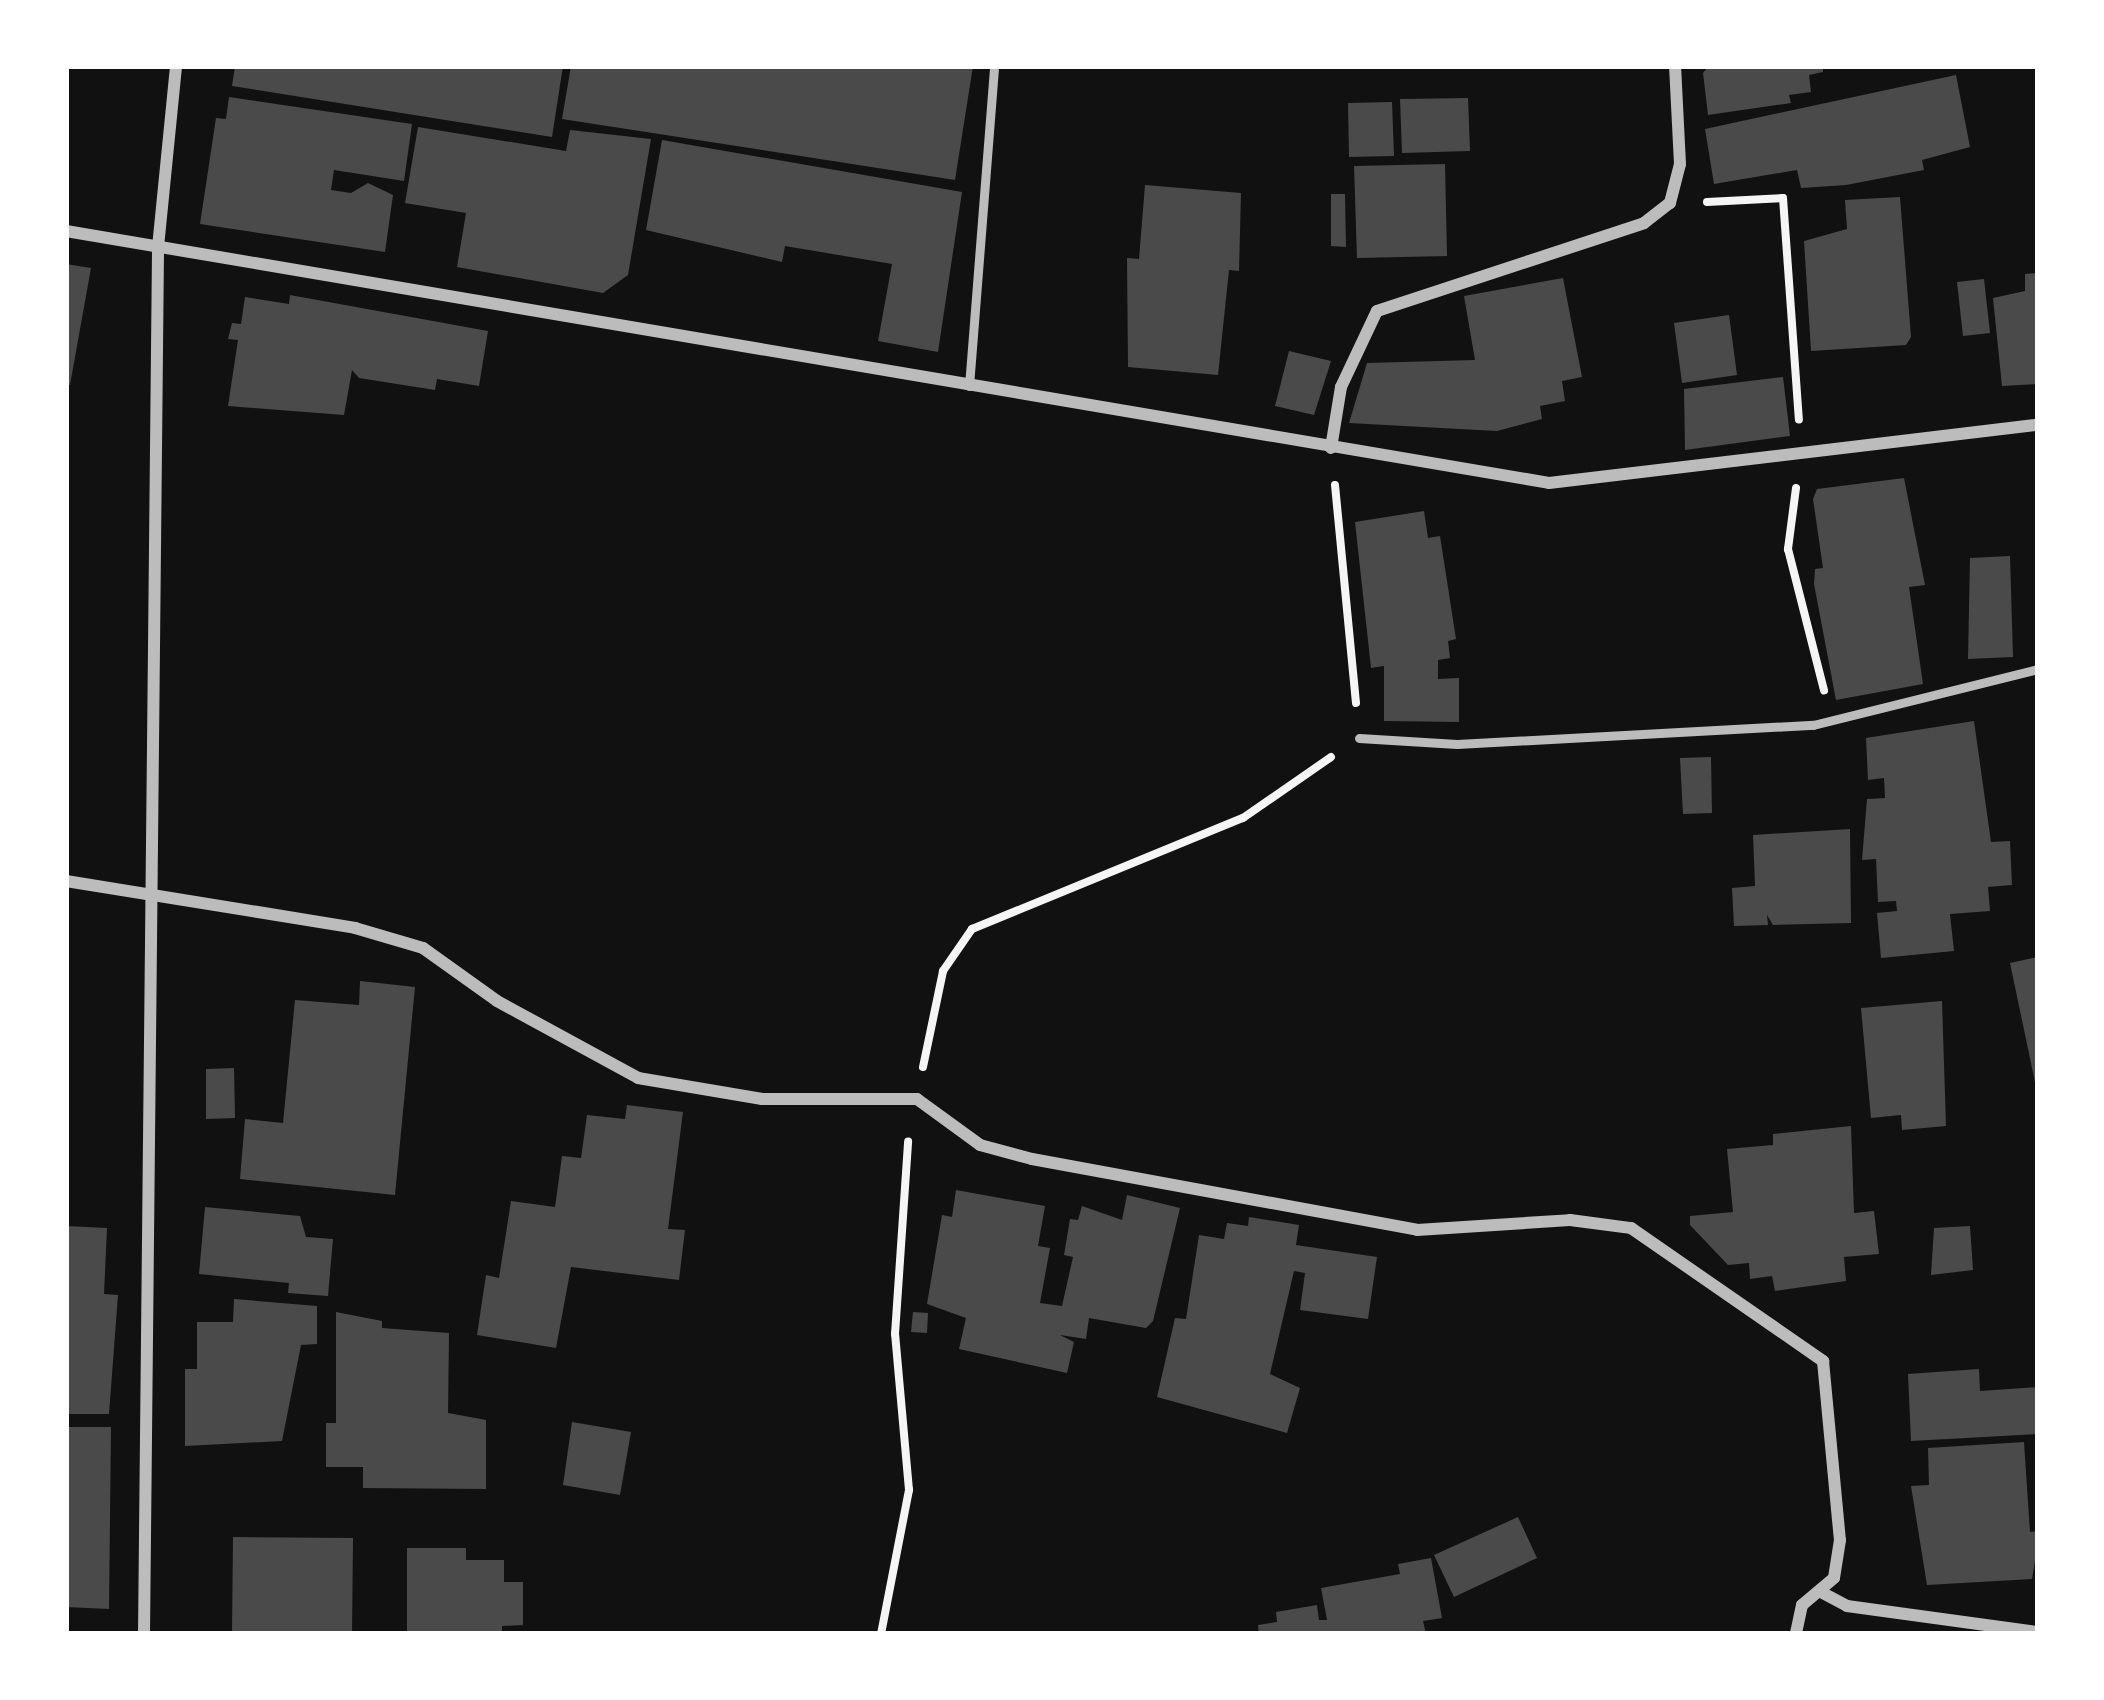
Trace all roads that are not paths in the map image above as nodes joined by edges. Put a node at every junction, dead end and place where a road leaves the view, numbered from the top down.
1 (176, 66) edge
2 (994, 66) edge
3 (1675, 66) edge
4 (66, 231) edge
5 (158, 247) junction
6 (969, 386) junction
7 (2038, 425) edge
8 (1331, 448) junction
9 (2038, 669) edge
10 (1359, 738) road end
11 (66, 881) edge
12 (154, 895) junction
13 (1819, 1591) junction
14 (2038, 1632) edge
15 (144, 1634) edge
16 (1796, 1634) edge

1 - 5 street
2 - 6 lane
3 - 8 street
4 - 5 street
5 - 6 street
5 - 12 street
6 - 8 street
7 - 8 street
9 - 10 lane
11 - 12 street
12 - 13 street
12 - 15 street
13 - 14 street
13 - 16 street

